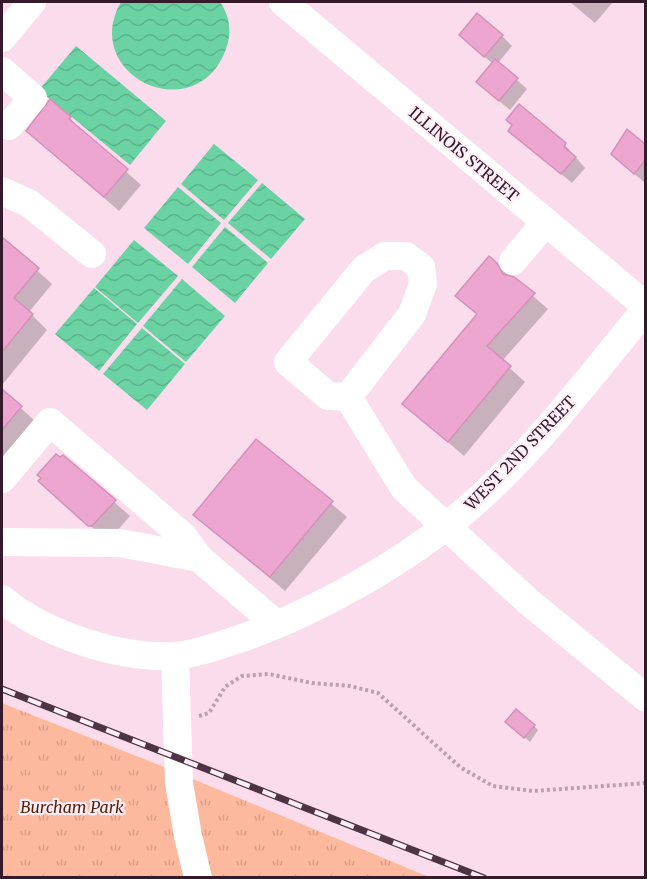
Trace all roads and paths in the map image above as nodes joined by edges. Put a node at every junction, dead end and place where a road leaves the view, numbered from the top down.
1 (32, 2) edge
2 (283, 2) edge
3 (2, 38) edge
4 (2, 71) edge
5 (9, 126) dead end
6 (2, 191) edge
7 (546, 222) junction
8 (92, 254) dead end
9 (513, 261) dead end
10 (645, 308) edge
11 (348, 397) junction
12 (2, 478) edge
13 (445, 528) junction
14 (2, 542) edge
15 (199, 558) junction
16 (2, 599) edge
17 (276, 624) junction
18 (175, 656) junction
19 (645, 698) edge
20 (177, 713) junction
21 (645, 783) edge
22 (198, 878) edge

1 - 3 street
2 - 7 street, ILLINOIS STREET
4 - 5 street
6 - 8 street
7 - 9 street
7 - 10 street, ILLINOIS STREET
10 - 13 street, WEST 2ND STREET
11 - 11 street
11 - 13 street
12 - 15 street
13 - 17 street, WEST 2ND STREET
13 - 19 street
14 - 15 street
15 - 17 street
16 - 18 street, WEST 2ND STREET
17 - 18 street, WEST 2ND STREET
18 - 20 street
20 - 21 path
20 - 22 street

